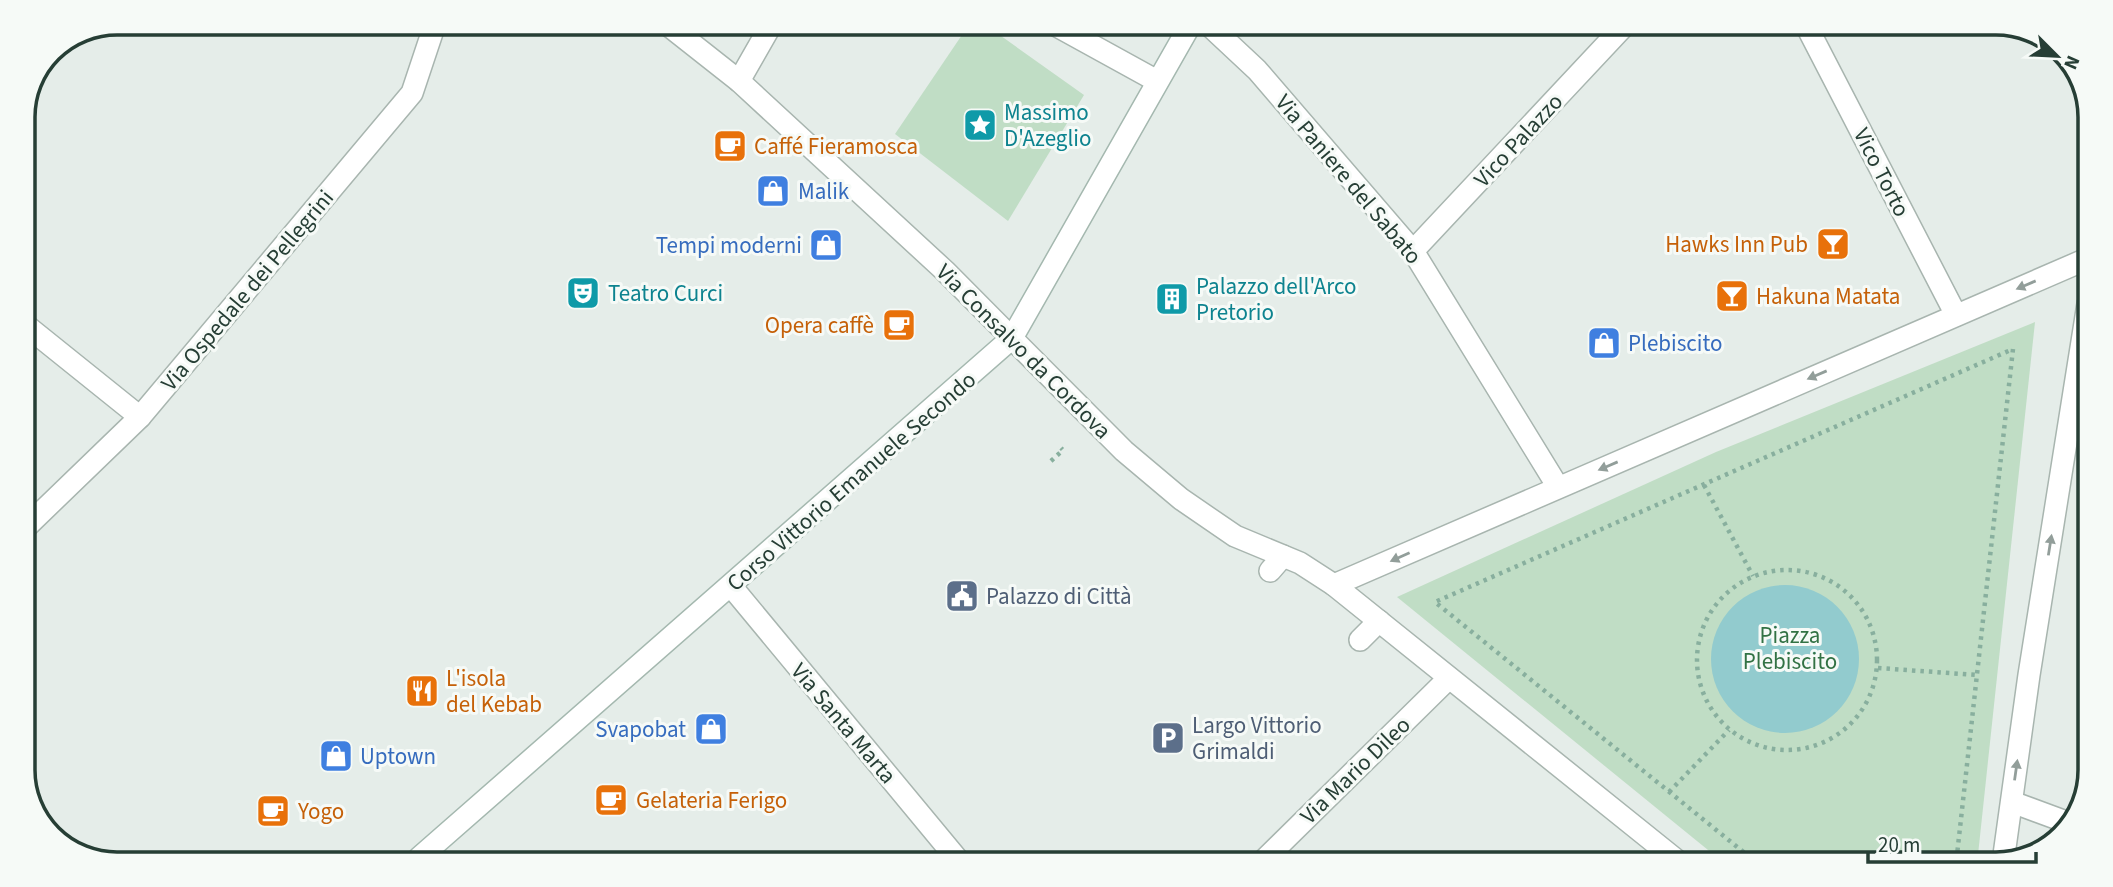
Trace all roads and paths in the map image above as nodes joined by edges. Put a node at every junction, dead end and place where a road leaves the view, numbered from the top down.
1 (431, 35) edge
2 (681, 35) edge
3 (765, 35) edge
4 (1073, 35) edge
5 (1184, 35) edge
6 (1220, 35) edge
7 (1615, 35) edge
8 (1811, 35) edge
9 (739, 81) junction
10 (1157, 81) junction
11 (1413, 251) junction
12 (2078, 263) edge
13 (1956, 315) junction
14 (35, 333) edge
15 (1012, 338) junction
16 (2078, 370) edge
17 (140, 417) junction
18 (1055, 442) dead end
19 (1051, 461) dead end
20 (1704, 485) junction
21 (1558, 487) junction
22 (35, 518) edge
23 (1753, 576) junction
24 (1335, 585) junction
25 (731, 586) junction
26 (1379, 621) junction
27 (1360, 640) dead end
28 (1878, 668) junction
29 (1977, 674) junction
30 (1449, 678) junction
31 (1729, 730) junction
32 (1669, 792) junction
33 (2012, 802) junction
34 (2061, 820) edge
35 (2005, 851) edge
36 (427, 852) edge
37 (951, 852) edge
38 (1272, 852) edge
39 (1666, 852) edge
40 (1743, 852) edge
41 (1957, 852) edge

1 - 17 street, Via Ospedale dei Pellegrini
2 - 9 street, Via Consalvo da Cordova
3 - 9 street
4 - 10 street
5 - 10 street, Corso Vittorio Emanuele Secondo
6 - 11 street, Via Paniere del Sabato
7 - 11 street, Vico Palazzo
8 - 13 street, Vico Torto
9 - 15 street, Via Consalvo da Cordova
10 - 15 street, Corso Vittorio Emanuele Secondo
11 - 21 street, Via Paniere del Sabato
12 -> 13 street
13 -> 21 street
14 - 17 street
15 - 24 street, Via Consalvo da Cordova
15 - 25 street, Corso Vittorio Emanuele Secondo
33 -> 16 street
17 - 22 street, Via Ospedale dei Pellegrini
18 - 19 path
20 - 23 path
20 - 29 path
20 - 32 path
21 -> 24 street
23 - 28 path
23 - 31 path
24 - 26 street
25 - 36 street, Corso Vittorio Emanuele Secondo
25 - 37 street, Via Santa Marta
26 - 27 street
26 - 30 street
28 - 29 path
28 - 31 path
29 - 41 path
30 - 38 street, Via Mario Dileo
30 - 39 street
31 - 32 path
32 - 40 path
33 - 34 street
33 - 35 street

